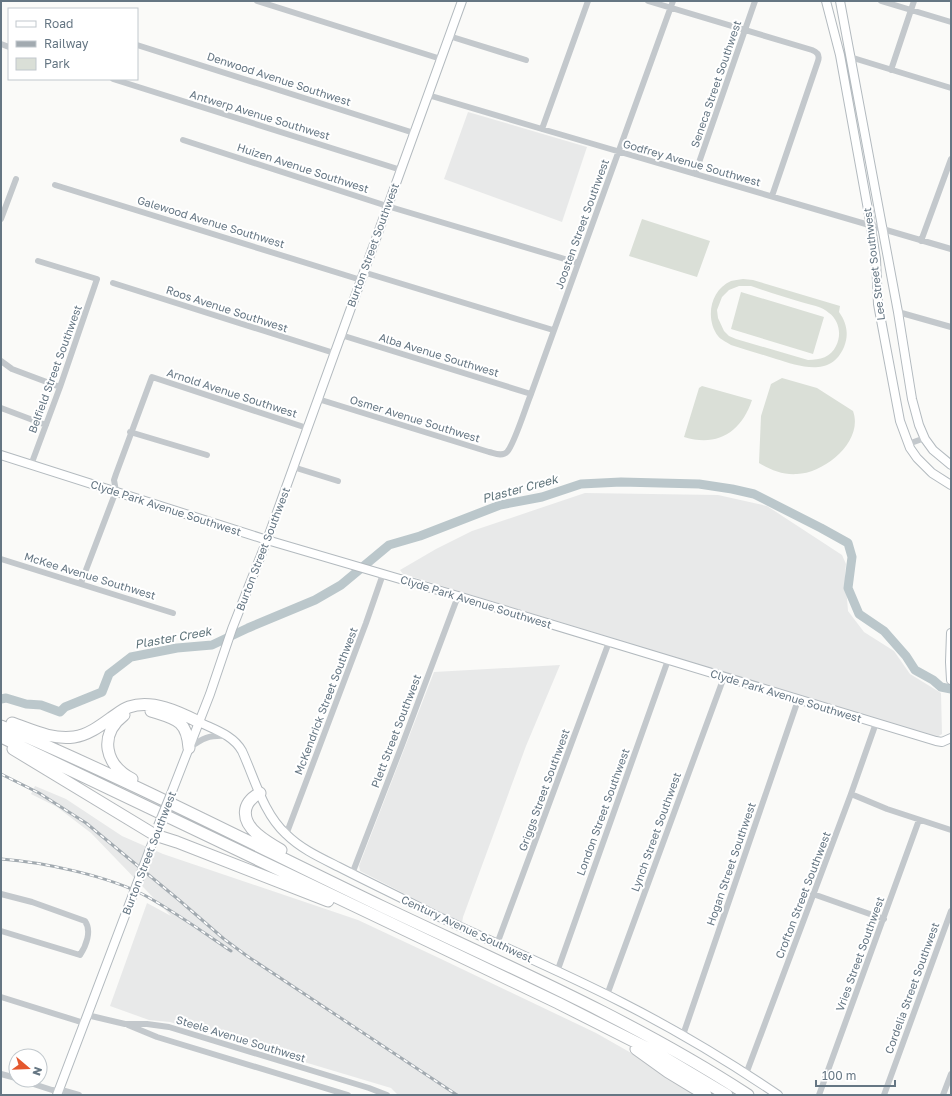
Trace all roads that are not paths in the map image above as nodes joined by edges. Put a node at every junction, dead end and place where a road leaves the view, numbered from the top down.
1 (257, 1) edge
2 (462, 1) edge
3 (588, 1) edge
4 (648, 1) edge
5 (672, 1) edge
6 (756, 1) edge
7 (826, 1) edge
8 (840, 1) edge
9 (881, 1) edge
10 (914, 1) edge
11 (670, 8) junction
12 (911, 10) junction
13 (951, 22) edge
14 (745, 30) junction
15 (449, 36) junction
16 (138, 45) edge
17 (850, 57) junction
18 (441, 59) junction
19 (526, 60) dead end
20 (892, 70) junction
21 (116, 80) edge
22 (951, 88) edge
23 (428, 95) junction
24 (542, 130) junction
25 (414, 133) junction
26 (183, 140) dead end
27 (618, 152) junction
28 (951, 159) edge
29 (400, 170) junction
30 (695, 174) junction
31 (16, 179) dead end
32 (56, 185) dead end
33 (772, 196) junction
34 (1, 197) edge
35 (8, 199) junction
36 (387, 206) junction
37 (1, 219) edge
38 (871, 225) junction
39 (882, 229) junction
40 (921, 241) junction
41 (951, 249) edge
42 (38, 261) dead end
43 (578, 263) junction
44 (362, 276) junction
45 (113, 283) dead end
46 (898, 312) junction
47 (951, 327) edge
48 (553, 330) junction
49 (341, 335) junction
50 (334, 353) junction
51 (1, 362) edge
52 (60, 386) junction
53 (531, 394) junction
54 (318, 399) junction
55 (1, 408) edge
56 (46, 425) junction
57 (307, 428) junction
58 (130, 432) junction
59 (925, 438) junction
60 (908, 444) junction
61 (507, 452) joint
62 (1, 455) edge
63 (206, 455) dead end
64 (30, 465) junction
65 (951, 465) edge
66 (293, 467) junction
67 (338, 481) dead end
68 (951, 485) edge
69 (116, 491) junction
70 (267, 540) junction
71 (1, 559) edge
72 (380, 573) junction
73 (81, 583) junction
74 (458, 596) junction
75 (173, 613) dead end
76 (951, 633) edge
77 (609, 642) junction
78 (668, 660) junction
79 (724, 677) junction
80 (951, 680) edge
81 (798, 700) junction
82 (1, 722) edge
83 (199, 722) junction
84 (876, 723) junction
85 (1, 726) edge
86 (228, 736) junction
87 (1, 737) edge
88 (951, 738) edge
89 (1, 742) edge
90 (189, 748) junction
91 (145, 791) junction
92 (260, 793) junction
93 (851, 794) junction
94 (920, 820) junction
95 (157, 830) junction
96 (951, 830) edge
97 (286, 834) junction
98 (352, 874) junction
99 (334, 883) junction
100 (1, 894) edge
101 (814, 894) junction
102 (951, 911) edge
103 (884, 919) junction
104 (407, 930) junction
105 (1, 931) edge
106 (497, 944) junction
107 (557, 972) junction
108 (607, 995) junction
109 (1, 997) edge
110 (86, 1019) junction
111 (595, 1022) junction
112 (125, 1024) junction
113 (683, 1035) junction
114 (746, 1074) junction
115 (951, 1074) edge
116 (44, 1088) edge
117 (58, 1093) edge
118 (79, 1095) edge
119 (348, 1095) edge
120 (387, 1095) edge
121 (706, 1095) edge
122 (727, 1095) edge
123 (748, 1095) edge
124 (778, 1095) edge
125 (819, 1095) edge
126 (884, 1095) edge
127 (943, 1095) edge

1 - 18 street
2 - 15 main road, Burton Street Southwest
3 - 24 street
4 - 11 street
5 - 11 street, Joosten Street Southwest
6 - 14 street, Seneca Street Southwest
7 - 38 main road, Lee Street Southwest
8 - 17 main road, Lee Street Southwest
9 - 12 street
10 - 12 street
11 - 14 street
11 - 27 street, Joosten Street Southwest
12 - 13 street
12 - 20 street
14 - 30 street, Seneca Street Southwest
14 - 33 street
15 - 18 main road, Burton Street Southwest
15 - 19 street
16 - 25 street, Denwood Avenue Southwest
17 - 20 street
17 - 39 main road, Lee Street Southwest
18 - 23 main road, Burton Street Southwest
20 - 22 street
21 - 29 street, Antwerp Avenue Southwest
23 - 24 street, Godfrey Avenue Southwest
23 - 25 main road, Burton Street Southwest
24 - 27 street, Godfrey Avenue Southwest
25 - 29 main road, Burton Street Southwest
26 - 36 street, Huizen Avenue Southwest
27 - 30 street, Godfrey Avenue Southwest
27 - 43 street, Joosten Street Southwest
28 - 40 street
29 - 36 main road, Burton Street Southwest
30 - 33 street, Godfrey Avenue Southwest
31 - 35 street
32 - 44 street, Galewood Avenue Southwest
33 - 38 street, Godfrey Avenue Southwest
34 - 35 street
35 - 37 street
36 - 43 street, Huizen Avenue Southwest
36 - 44 main road, Burton Street Southwest
38 - 39 street, Godfrey Avenue Southwest
38 - 60 main road, Lee Street Southwest
39 - 40 street, Godfrey Avenue Southwest
39 - 46 main road, Lee Street Southwest
40 - 41 street, Godfrey Avenue Southwest
42 - 52 street, Belfield Street Southwest
43 - 48 street, Joosten Street Southwest
44 - 48 street, Galewood Avenue Southwest
44 - 49 main road, Burton Street Southwest
45 - 50 street, Roos Avenue Southwest
46 - 47 street
46 - 59 main road, Lee Street Southwest
48 - 53 street, Joosten Street Southwest
49 - 50 main road, Burton Street Southwest
49 - 53 street, Alba Avenue Southwest
50 - 54 main road, Burton Street Southwest
51 - 52 street
52 - 56 street, Belfield Street Southwest
53 - 61 street, Joosten Street Southwest
54 - 57 main road, Burton Street Southwest
54 - 61 street, Osmer Avenue Southwest
55 - 56 street
56 - 64 street, Belfield Street Southwest
57 - 58 street, Arnold Avenue Southwest
57 - 66 main road, Burton Street Southwest
58 - 63 street
58 - 69 street
59 - 60 street
59 - 65 main road, Lee Street Southwest
60 - 68 main road, Lee Street Southwest
62 - 64 main road, Clyde Park Avenue Southwest
64 - 69 main road, Clyde Park Avenue Southwest
66 - 67 street
66 - 70 main road, Burton Street Southwest
69 - 70 main road, Clyde Park Avenue Southwest
69 - 73 street
70 - 72 main road, Clyde Park Avenue Southwest
70 - 83 main road, Burton Street Southwest
71 - 73 street, McKee Avenue Southwest
72 - 74 main road, Clyde Park Avenue Southwest
72 - 97 street, McKendrick Street Southwest
73 - 75 street, McKee Avenue Southwest
74 - 77 main road, Clyde Park Avenue Southwest
74 - 98 street, Plett Street Southwest
76 - 80 main road
77 - 78 main road, Clyde Park Avenue Southwest
77 - 106 street, Griggs Street Southwest
78 - 79 main road, Clyde Park Avenue Southwest
78 - 107 street, London Street Southwest
79 - 81 main road, Clyde Park Avenue Southwest
79 - 108 street, Lynch Street Southwest
81 - 84 main road, Clyde Park Avenue Southwest
81 - 113 street, Hogan Street Southwest
82 - 83 highway
83 - 86 main road, Century Avenue Southwest
83 - 90 main road, Burton Street Southwest
84 - 88 main road, Clyde Park Avenue Southwest
84 - 93 street, Crofton Street Southwest
85 - 91 highway
86 - 90 street
86 - 92 main road, Century Avenue Southwest
87 - 104 highway
89 - 95 highway
90 - 91 highway
90 - 95 main road, Burton Street Southwest, bridge
91 - 99 highway
92 - 97 main road, Century Avenue Southwest
92 - 99 highway
93 - 94 street
93 - 101 street, Crofton Street Southwest
94 - 96 street
94 - 103 street, Vries Street Southwest
95 - 104 highway
95 - 110 main road, Burton Street Southwest, bridge
97 - 98 main road, Century Avenue Southwest
98 - 106 main road, Century Avenue Southwest
99 - 123 highway
100 - 105 street
101 - 103 street
101 - 114 street, Crofton Street Southwest
102 - 126 street, Cordelia Street Southwest
103 - 125 street, Vries Street Southwest
104 - 111 highway
106 - 107 main road, Century Avenue Southwest
107 - 108 main road, Century Avenue Southwest
108 - 113 main road, Century Avenue Southwest
109 - 110 street, Steele Avenue Southwest
110 - 112 street, Steele Avenue Southwest
110 - 117 main road, Burton Street Southwest
111 - 121 highway
111 - 122 highway
112 - 119 street
112 - 120 street, Steele Avenue Southwest
113 - 114 main road, Century Avenue Southwest
114 - 124 main road, Century Avenue Southwest
115 - 127 street
116 - 117 street
117 - 118 street

